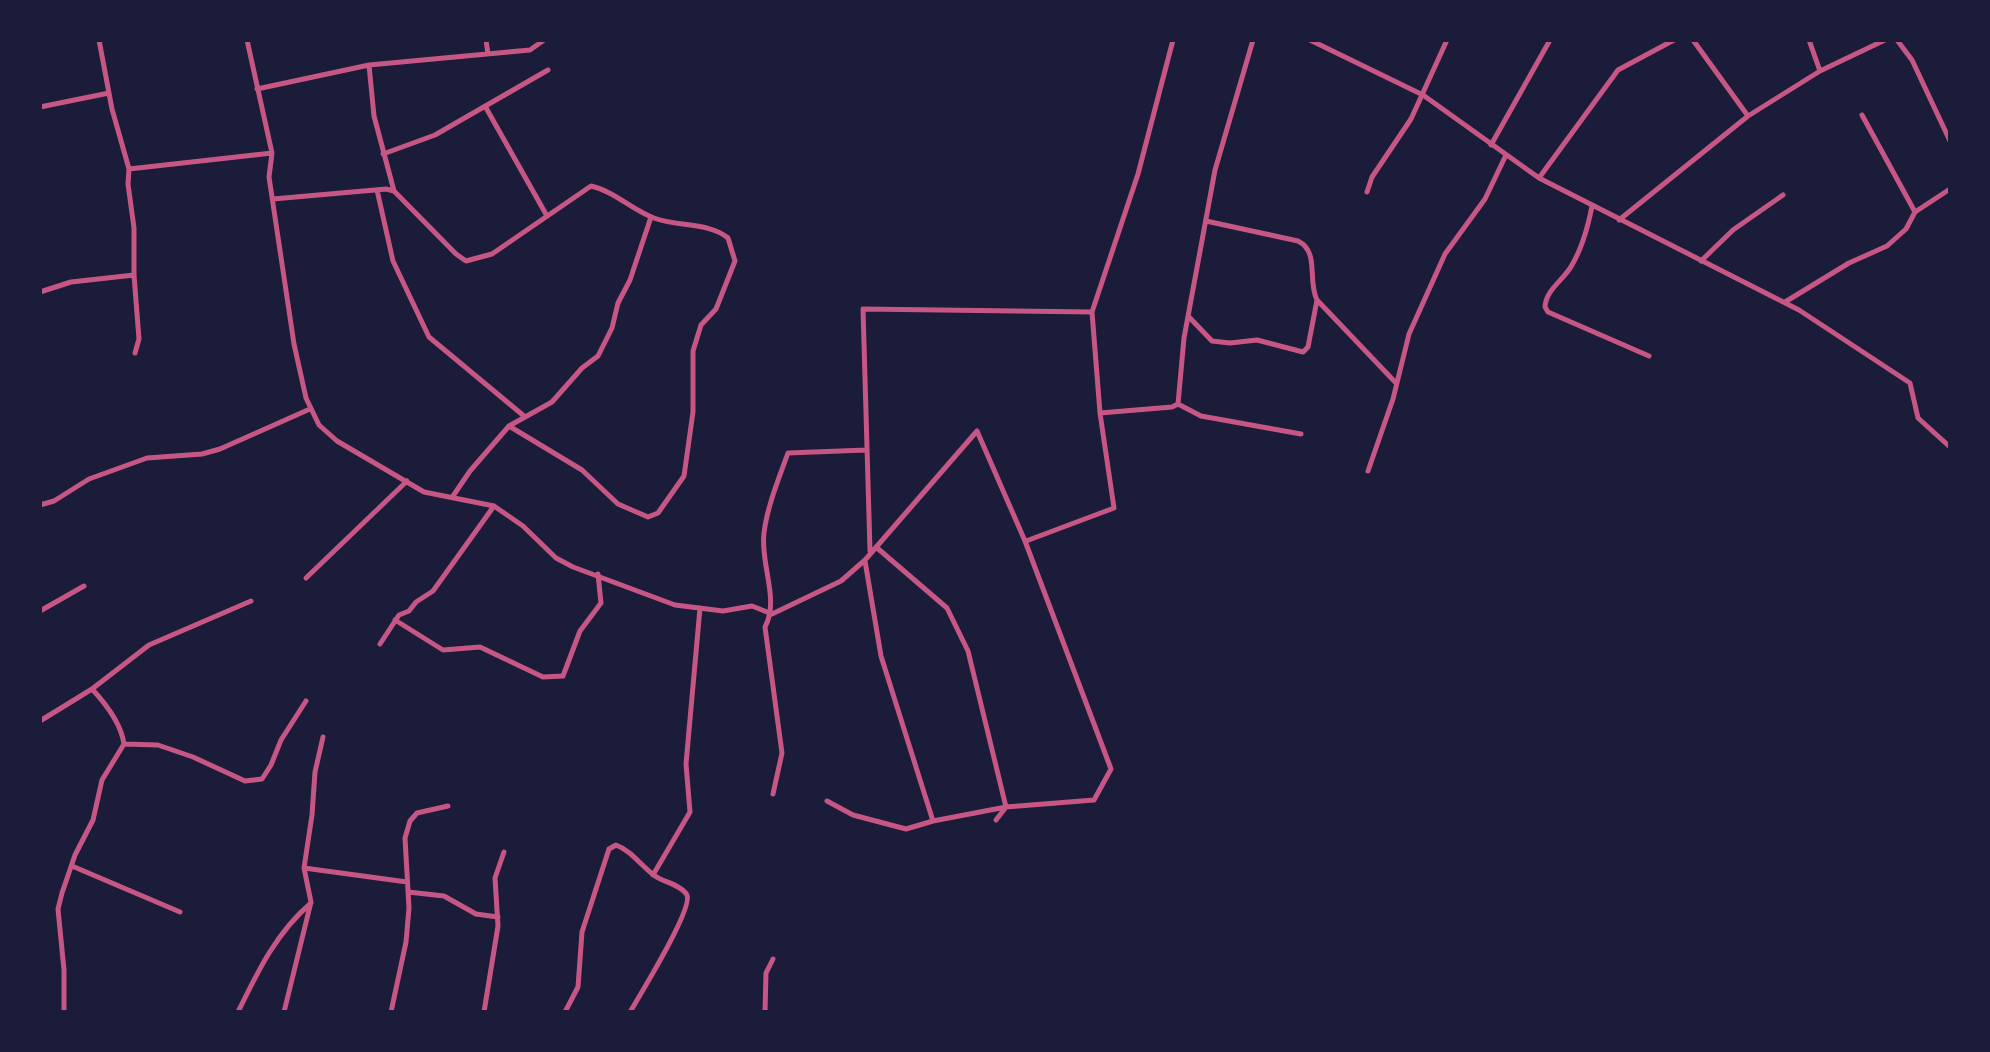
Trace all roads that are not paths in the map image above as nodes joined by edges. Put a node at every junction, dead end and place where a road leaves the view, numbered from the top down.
1 (99, 40) edge
2 (247, 40) edge
3 (486, 40) edge
4 (544, 40) edge
5 (1173, 40) edge
6 (1253, 40) edge
7 (1310, 40) edge
8 (1447, 40) edge
9 (1550, 40) edge
10 (1674, 40) edge
11 (1693, 40) edge
12 (1809, 40) edge
13 (1885, 40) edge
14 (1897, 40) edge
15 (488, 54) junction
16 (369, 65) junction
17 (548, 70) dead end
18 (1820, 71) junction
19 (257, 89) junction
20 (109, 93) junction
21 (1423, 95) junction
22 (485, 106) junction
23 (40, 107) edge
24 (1862, 115) dead end
25 (1748, 116) junction
26 (1950, 141) edge
27 (1491, 145) junction
28 (272, 153) junction
29 (383, 154) junction
30 (1506, 155) junction
31 (129, 169) junction
32 (1539, 178) junction
33 (1950, 189) edge
34 (377, 190) junction
35 (394, 191) junction
36 (1367, 192) dead end
37 (1783, 195) dead end
38 (273, 199) junction
39 (1592, 206) junction
40 (1915, 212) junction
41 (547, 216) junction
42 (651, 217) junction
43 (1619, 220) junction
44 (1206, 221) junction
45 (1701, 261) junction
46 (134, 275) junction
47 (40, 292) edge
48 (1317, 300) junction
49 (1784, 303) junction
50 (1092, 312) junction
51 (1188, 316) junction
52 (135, 353) dead end
53 (1649, 356) dead end
54 (1397, 383) junction
55 (1178, 404) junction
56 (310, 409) junction
57 (1100, 413) junction
58 (524, 416) junction
59 (509, 426) junction
60 (1301, 434) dead end
61 (1950, 447) edge
62 (866, 450) junction
63 (1368, 471) dead end
64 (407, 481) junction
65 (453, 497) junction
66 (40, 505) edge
67 (494, 506) junction
68 (1025, 541) junction
69 (873, 549) junction
70 (865, 560) junction
71 (598, 574) junction
72 (306, 578) dead end
73 (84, 586) dead end
74 (251, 601) dead end
75 (700, 608) junction
76 (40, 611) edge
77 (772, 614) junction
78 (395, 620) junction
79 (380, 644) dead end
80 (92, 689) junction
81 (306, 701) dead end
82 (40, 721) edge
83 (323, 737) dead end
84 (124, 744) junction
85 (773, 794) dead end
86 (827, 801) dead end
87 (448, 806) dead end
88 (1006, 807) junction
89 (996, 820) dead end
90 (933, 821) junction
91 (504, 852) dead end
92 (72, 866) junction
93 (304, 868) junction
94 (653, 875) junction
95 (407, 882) junction
96 (408, 892) junction
97 (311, 902) junction
98 (180, 912) dead end
99 (498, 917) junction
100 (773, 959) dead end
101 (64, 1012) edge
102 (238, 1012) edge
103 (284, 1012) edge
104 (391, 1012) edge
105 (484, 1012) edge
106 (565, 1012) edge
107 (630, 1012) edge
108 (765, 1012) edge

1 - 20 street
2 - 19 street
3 - 15 street
4 - 15 street
5 - 50 street
6 - 44 street
7 - 21 street
8 - 21 street
9 - 27 street
10 - 32 street
11 - 25 street
12 - 18 street
13 - 18 street
14 - 26 street
15 - 16 street
16 - 19 street
16 - 29 street
17 - 22 street
18 - 25 street
19 - 28 street
20 - 23 street
20 - 31 street
21 - 27 street
21 - 36 street
22 - 29 street
22 - 41 street
24 - 40 street
25 - 43 street
27 - 30 street
28 - 31 street
28 - 38 street
29 - 35 street
30 - 32 street
30 - 54 street
31 - 46 street
32 - 39 street
33 - 40 street
34 - 35 street
34 - 38 street
34 - 58 street
35 - 41 street
37 - 45 street
38 - 56 street
39 - 43 street
39 - 53 street
40 - 49 street
41 - 42 street
42 - 58 street
42 - 59 street
43 - 45 street
44 - 48 street
44 - 51 street
45 - 49 street
46 - 47 street
46 - 52 street
48 - 51 street
48 - 54 street
49 - 61 street
50 - 57 street
50 - 62 street
51 - 55 street
54 - 63 street
55 - 57 street
55 - 60 street
56 - 64 street
56 - 66 street
57 - 68 street
58 - 59 street
59 - 65 street
62 - 69 street
62 - 77 street
64 - 65 street
64 - 72 street
65 - 67 street
67 - 71 street
67 - 78 street
68 - 69 street
68 - 88 street
69 - 70 street
69 - 88 street
70 - 77 street
70 - 90 street
71 - 75 street
71 - 78 street
73 - 76 street
74 - 80 street
75 - 77 street
75 - 94 street
77 - 85 street
78 - 79 street
80 - 82 street
80 - 84 street
81 - 84 street
83 - 93 street
84 - 92 street
86 - 90 street
87 - 95 street
88 - 89 street
88 - 90 street
91 - 99 street
92 - 98 street
92 - 101 street
93 - 95 street
93 - 97 street
94 - 106 street
94 - 107 street
95 - 96 street
96 - 99 street
96 - 104 street
97 - 102 street
97 - 103 street
99 - 105 street
100 - 108 street

